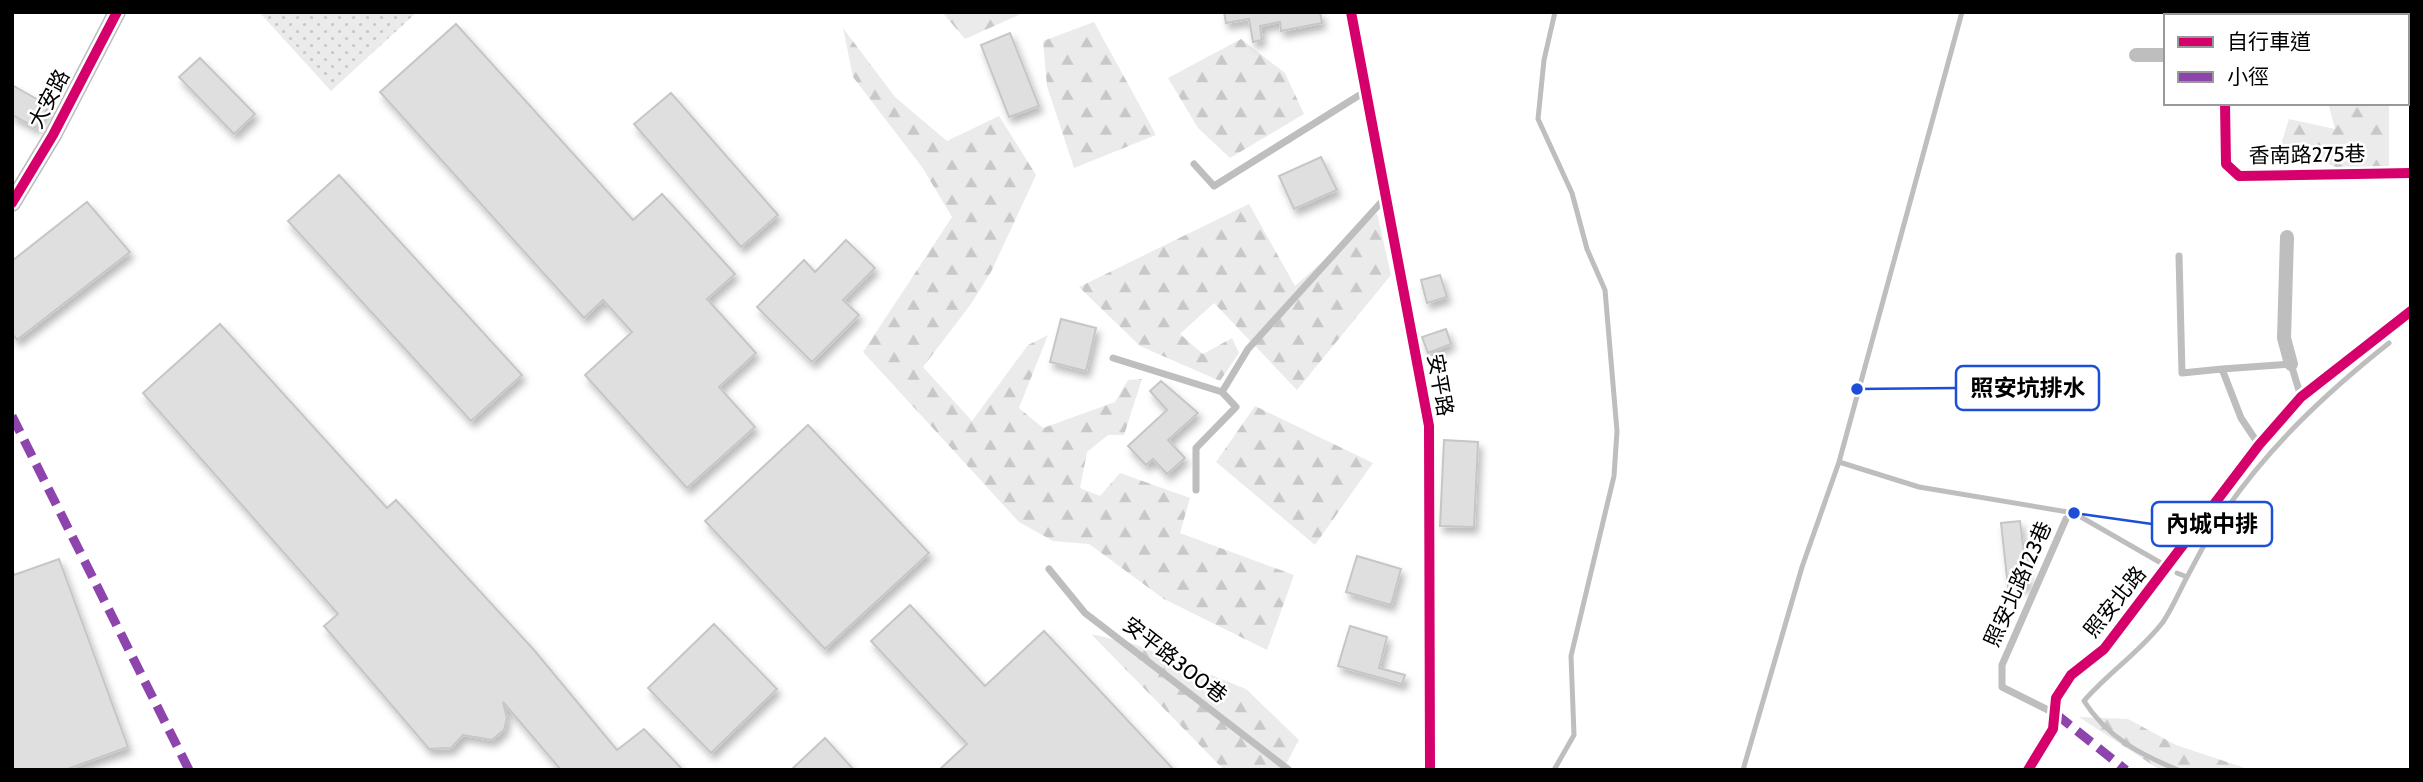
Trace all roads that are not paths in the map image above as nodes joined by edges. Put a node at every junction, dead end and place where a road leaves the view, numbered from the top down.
1 (117, 12) edge
2 (1351, 12) edge
3 (2136, 55) dead end
4 (2164, 55) edge
5 (1366, 91) junction
6 (2225, 105) edge
7 (1195, 164) dead end
8 (2411, 173) edge
9 (1386, 197) junction
10 (12, 203) edge
11 (2287, 237) dead end
12 (2179, 257) dead end
13 (2411, 311) edge
14 (1113, 358) dead end
15 (2291, 364) junction
16 (2221, 369) junction
17 (1222, 392) junction
18 (2301, 397) junction
19 (2259, 445) junction
20 (1196, 490) dead end
21 (2066, 519) dead end
22 (1049, 569) dead end
23 (2056, 715) junction
24 (1289, 770) edge
25 (1430, 770) edge
26 (2028, 770) edge

1 - 10 street, 大安路
2 - 5 street, 安平路
3 - 4 street
5 - 7 lane
5 - 9 street, 安平路
6 - 8 street, 香南路275巷
9 - 17 lane
9 - 25 street, 安平路
11 - 15 street
12 - 16 lane
13 - 18 street, 照安北路
14 - 17 lane
15 - 16 lane
15 - 18 lane
16 - 19 lane
17 - 20 lane
18 - 19 street, 照安北路
19 - 23 street, 照安北路
21 - 23 lane, 照安北路123巷
22 - 24 lane, 安平路300巷
23 - 26 street, 照安北路

